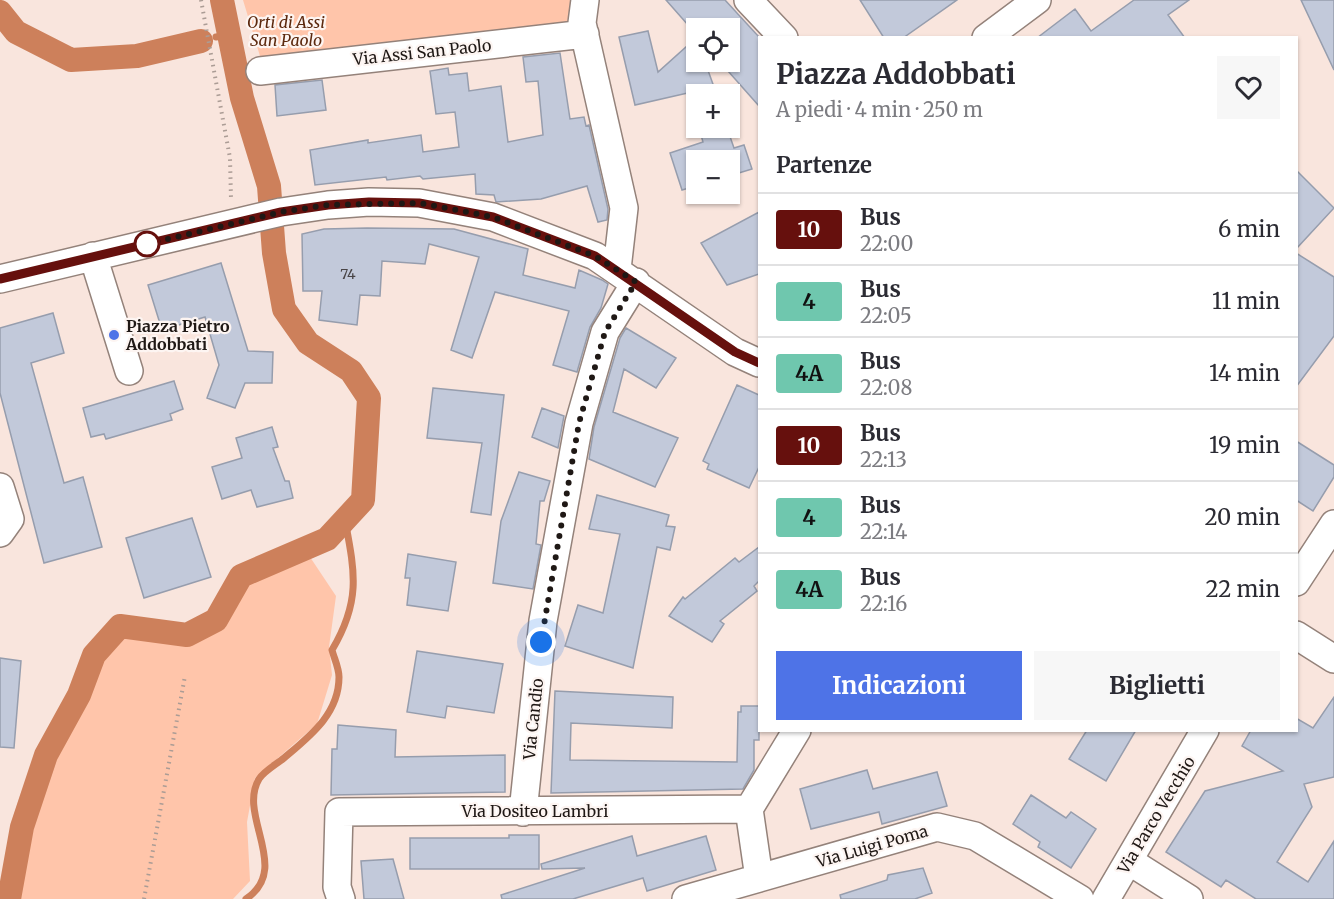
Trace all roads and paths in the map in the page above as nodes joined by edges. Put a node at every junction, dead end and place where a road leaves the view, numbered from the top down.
1 (201, 0) edge
2 (585, 0) edge
3 (748, 0) edge
4 (1037, 0) edge
5 (585, 34) junction
6 (782, 36) edge
7 (989, 36) edge
8 (260, 70) dead end
9 (238, 223) junction
10 (93, 256) junction
11 (626, 276) junction
12 (0, 279) edge
13 (758, 363) edge
14 (129, 371) dead end
15 (0, 487) edge
16 (1334, 524) edge
17 (0, 533) edge
18 (1298, 579) edge
19 (1298, 636) edge
20 (1334, 659) edge
21 (185, 676) dead end
22 (796, 732) edge
23 (1204, 732) edge
24 (749, 809) junction
25 (523, 812) junction
26 (1129, 861) junction
27 (759, 878) junction
28 (144, 899) edge
29 (341, 899) edge
30 (686, 899) edge
31 (1080, 899) edge
32 (1106, 899) edge
33 (1189, 899) edge

1 - 9 path
2 - 5 street
3 - 6 street
4 - 7 street
5 - 8 street, Via Assi San Paolo
5 - 11 street
9 - 10 street
9 - 11 street
10 - 12 street
10 - 14 street
11 - 13 street
11 - 25 street, Via Candio
15 - 17 street
16 - 18 street
19 - 20 street
21 - 28 path
22 - 24 street
23 - 26 street, Via Parco Vecchio
24 - 25 street, Via Dositeo Lambri
24 - 27 street
25 - 29 street, Via Dositeo Lambri
26 - 32 street, Via Parco Vecchio
26 - 33 street
27 - 30 street, Via Luigi Poma
27 - 31 street, Via Luigi Poma

